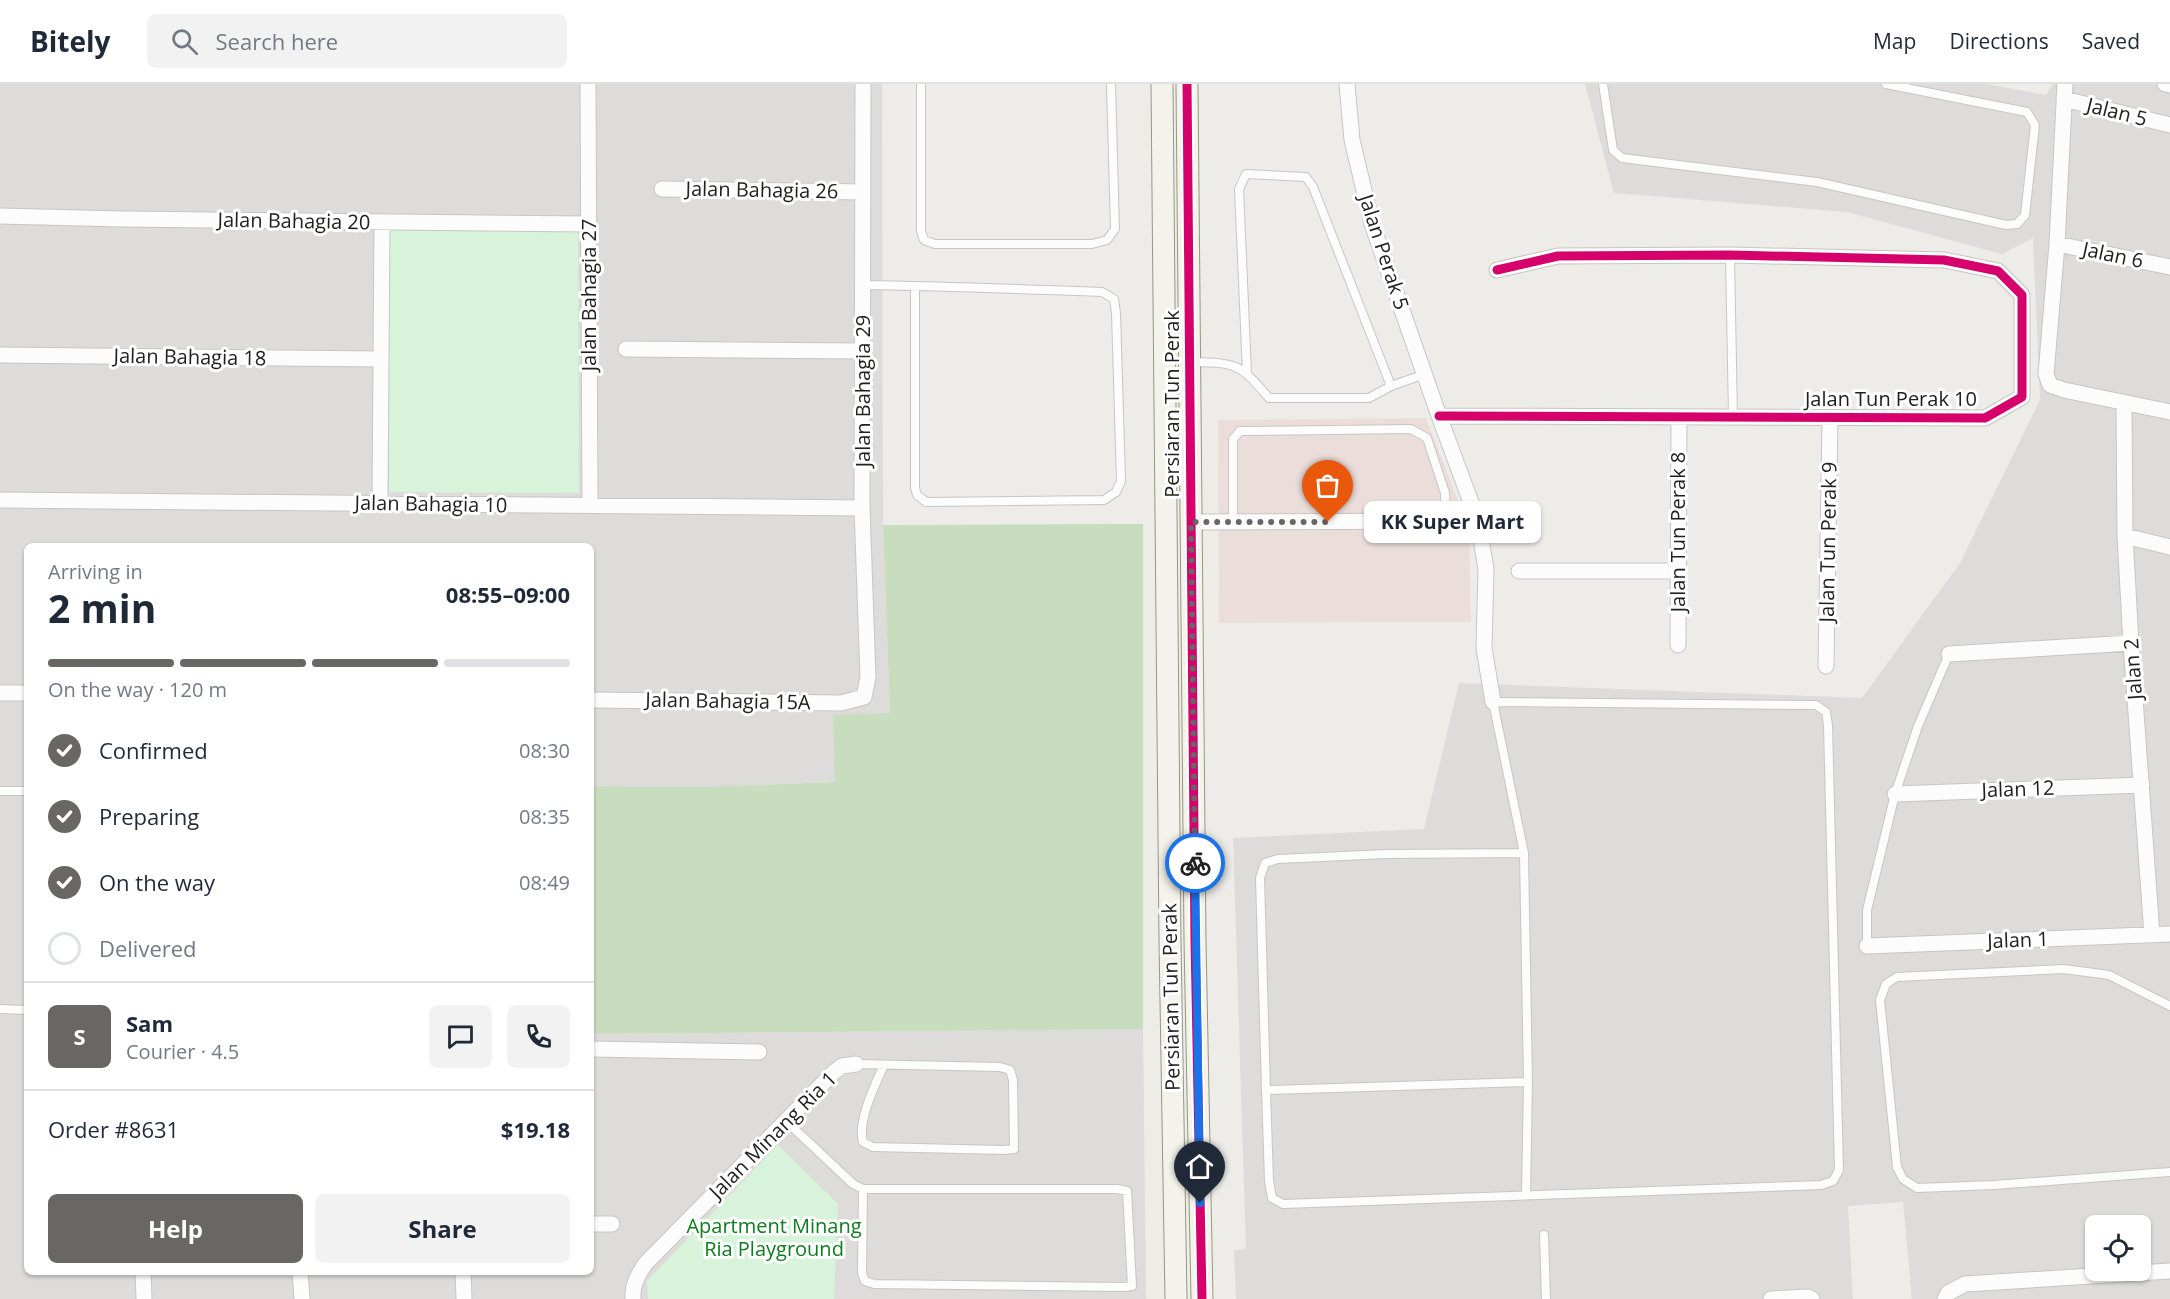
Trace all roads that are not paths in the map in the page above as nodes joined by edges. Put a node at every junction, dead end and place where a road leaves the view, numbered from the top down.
1 (588, 84) edge
2 (863, 84) edge
3 (921, 84) edge
4 (1111, 84) edge
5 (1162, 84) edge
6 (1187, 84) edge
7 (1347, 84) edge
8 (1603, 84) edge
9 (1886, 84) edge
10 (2165, 84) edge
11 (2170, 85) edge
12 (2065, 91) edge
13 (2170, 125) edge
14 (662, 189) dead end
15 (862, 192) junction
16 (0, 216) edge
17 (382, 222) junction
18 (589, 224) junction
19 (2057, 244) junction
20 (1730, 255) junction
21 (2170, 267) edge
22 (1497, 270) dead end
23 (862, 285) junction
24 (915, 286) junction
25 (626, 349) dead end
26 (864, 351) junction
27 (0, 356) edge
28 (381, 359) junction
29 (1190, 362) junction
30 (1247, 373) junction
31 (1425, 374) junction
32 (1390, 386) junction
33 (2124, 404) junction
34 (2170, 412) edge
35 (1439, 416) junction
36 (1679, 418) junction
37 (1733, 418) junction
38 (1830, 418) junction
39 (0, 500) edge
40 (380, 504) junction
41 (590, 505) junction
42 (862, 508) junction
43 (1446, 521) junction
44 (1479, 521) junction
45 (1191, 522) junction
46 (1233, 522) junction
47 (2125, 536) junction
48 (2170, 547) edge
49 (1519, 571) dead end
50 (1678, 571) junction
51 (2131, 643) junction
52 (1678, 645) dead end
53 (1949, 654) joint
54 (1826, 666) dead end
55 (0, 693) edge
56 (24, 693) edge
57 (864, 697) joint
58 (594, 700) edge
59 (1493, 702) junction
60 (2142, 785) junction
61 (0, 791) edge
62 (24, 791) edge
63 (1895, 794) junction
64 (1524, 853) junction
65 (2170, 934) edge
66 (2152, 935) junction
67 (1867, 946) joint
68 (2170, 1006) edge
69 (0, 1009) edge
70 (24, 1010) edge
71 (594, 1050) edge
72 (759, 1052) dead end
73 (856, 1064) joint
74 (884, 1065) junction
75 (1528, 1082) junction
76 (1266, 1090) junction
77 (786, 1121) junction
78 (2170, 1172) edge
79 (863, 1189) junction
80 (1526, 1195) junction
81 (594, 1224) edge
82 (612, 1224) dead end
83 (1544, 1235) dead end
84 (2170, 1271) edge
85 (143, 1275) edge
86 (300, 1275) edge
87 (463, 1275) edge
88 (1947, 1296) edge
89 (144, 1299) edge
90 (302, 1299) edge
91 (464, 1299) edge
92 (633, 1299) edge
93 (1176, 1299) edge
94 (1202, 1299) edge
95 (1546, 1299) edge
96 (1771, 1299) edge
97 (1812, 1299) edge

1 - 18 street, Jalan Bahagia 27
2 - 15 street, Jalan Bahagia 29
3 - 4 lane
5 - 93 street, Persiaran Tun Perak
6 - 29 street, Persiaran Tun Perak
7 - 31 street, Jalan Perak 5
8 - 9 lane
10 - 11 street
12 - 13 street, Jalan 5
12 - 19 street
14 - 15 street, Jalan Bahagia 26
15 - 23 street, Jalan Bahagia 29
16 - 17 street, Jalan Bahagia 20
17 - 18 street, Jalan Bahagia 20
17 - 28 street
18 - 41 street, Jalan Bahagia 27
19 - 21 street, Jalan 6
19 - 33 street
20 - 22 street, Jalan Tun Perak 10
20 - 37 lane
20 - 38 street, Jalan Tun Perak 10
23 - 24 lane
23 - 26 street, Jalan Bahagia 29
24 - 24 lane
25 - 26 street
26 - 42 street, Jalan Bahagia 29
27 - 28 street, Jalan Bahagia 18
28 - 40 street
29 - 30 lane
29 - 45 street, Persiaran Tun Perak
30 - 32 lane
30 - 32 lane
31 - 32 lane
31 - 35 street, Jalan Perak 5
33 - 34 street
33 - 47 street, Jalan 2
35 - 36 street, Jalan Tun Perak 10
35 - 44 street, Jalan Perak 5
36 - 37 street, Jalan Tun Perak 10
36 - 50 street, Jalan Tun Perak 8
37 - 38 street, Jalan Tun Perak 10
38 - 54 street, Jalan Tun Perak 9
39 - 40 street, Jalan Bahagia 10
40 - 41 street, Jalan Bahagia 10
41 - 42 street, Jalan Bahagia 10
42 - 57 street, Jalan Bahagia 29
43 - 44 street
43 - 46 street
43 - 46 lane
44 - 59 street, Jalan Perak 5
45 - 46 street
45 - 94 street, Persiaran Tun Perak
47 - 48 street
47 - 51 street, Jalan 2
49 - 50 street
50 - 52 street, Jalan Tun Perak 8
51 - 53 street
51 - 60 street, Jalan 2
53 - 63 lane
55 - 56 street
57 - 58 street, Jalan Bahagia 15A
59 - 64 lane
59 - 80 lane
60 - 63 street, Jalan 12
60 - 66 street, Jalan 2
61 - 62 lane
63 - 67 lane
64 - 75 lane
64 - 76 lane
65 - 66 street, Jalan 1
66 - 67 street, Jalan 1
68 - 78 lane
69 - 70 lane
71 - 72 street
73 - 74 lane
73 - 77 street, Jalan Minang Ria 1
74 - 74 lane
75 - 76 lane
75 - 80 lane
76 - 80 lane
77 - 79 lane
77 - 92 street, Jalan Minang Ria 1
79 - 79 lane
81 - 82 street
83 - 95 lane
84 - 88 street
85 - 89 street
86 - 90 street
87 - 91 street
96 - 97 street

